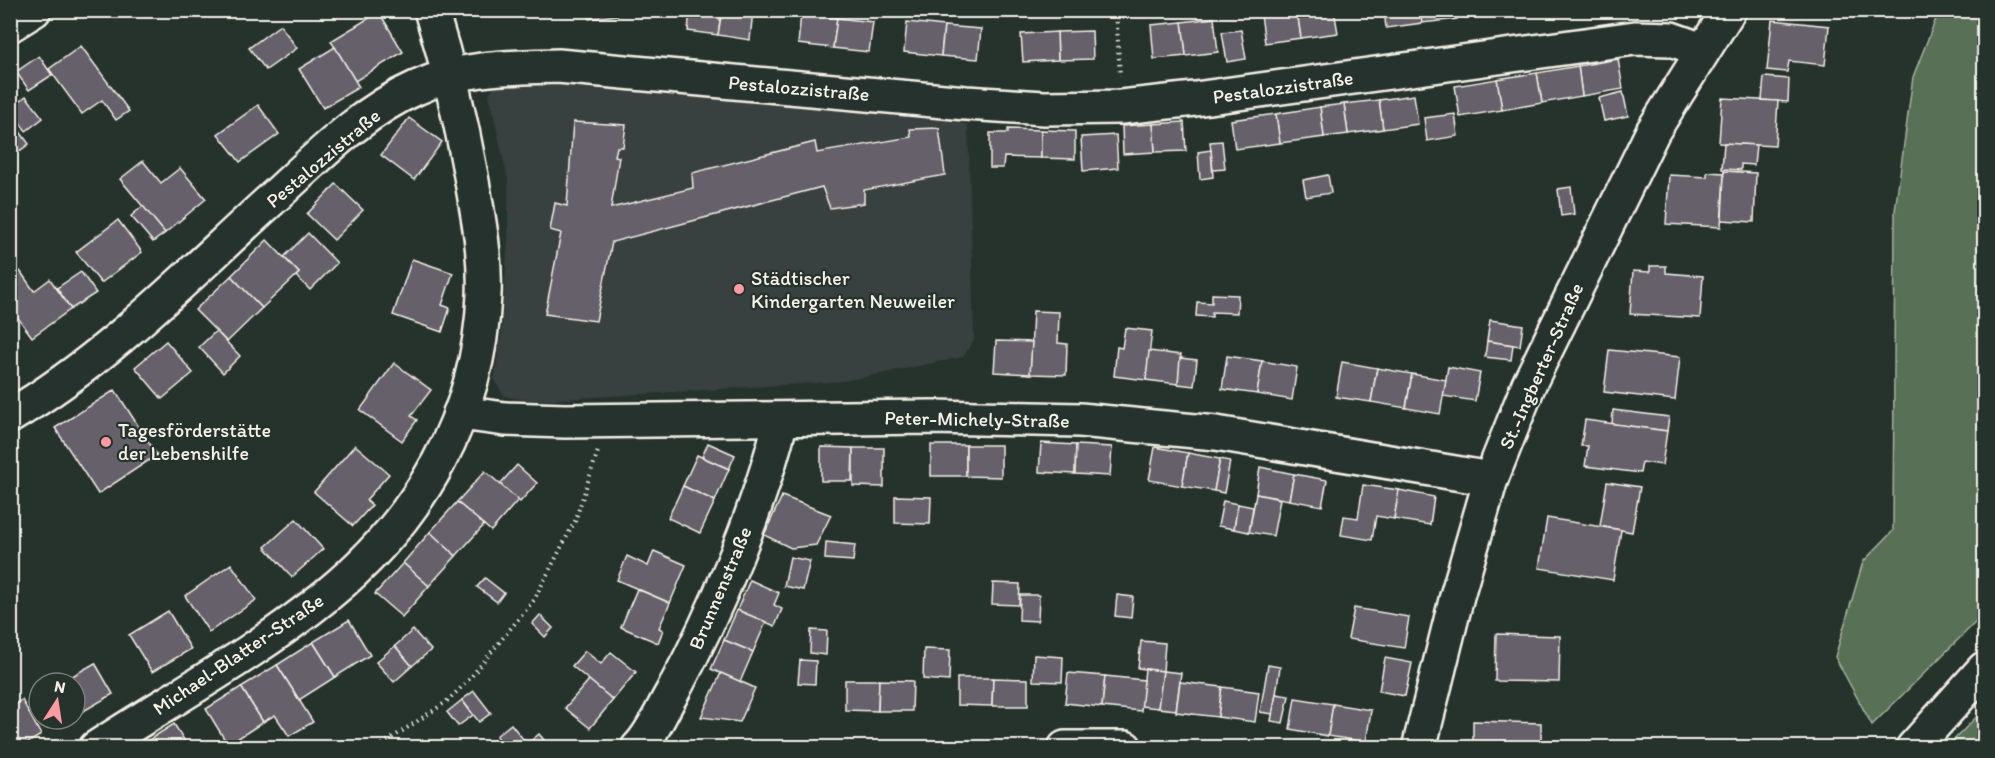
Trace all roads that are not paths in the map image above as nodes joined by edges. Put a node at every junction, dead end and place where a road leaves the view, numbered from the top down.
1 (34, 10) edge
2 (431, 10) edge
3 (1728, 10) edge
4 (10, 25) edge
5 (1702, 50) junction
6 (450, 75) junction
7 (460, 413) junction
8 (10, 416) edge
9 (781, 420) junction
10 (1491, 479) junction
11 (1984, 669) edge
12 (646, 746) edge
13 (96, 747) edge
14 (1065, 747) edge
15 (1125, 747) edge
16 (1419, 747) edge
17 (1913, 747) edge

1 - 4 street
2 - 6 street, Michael-Blatter-Straße
3 - 5 street, St.-Ingberter-Straße
5 - 6 street, Pestalozzistraße
5 - 10 street, St.-Ingberter-Straße
6 - 7 street, Michael-Blatter-Straße
6 - 8 street, Pestalozzistraße
7 - 9 street, Peter-Michely-Straße
7 - 13 street, Michael-Blatter-Straße
9 - 10 street, Peter-Michely-Straße
9 - 12 street, Brunnenstraße
10 - 16 street, St.-Ingberter-Straße
11 - 17 street
14 - 15 street

